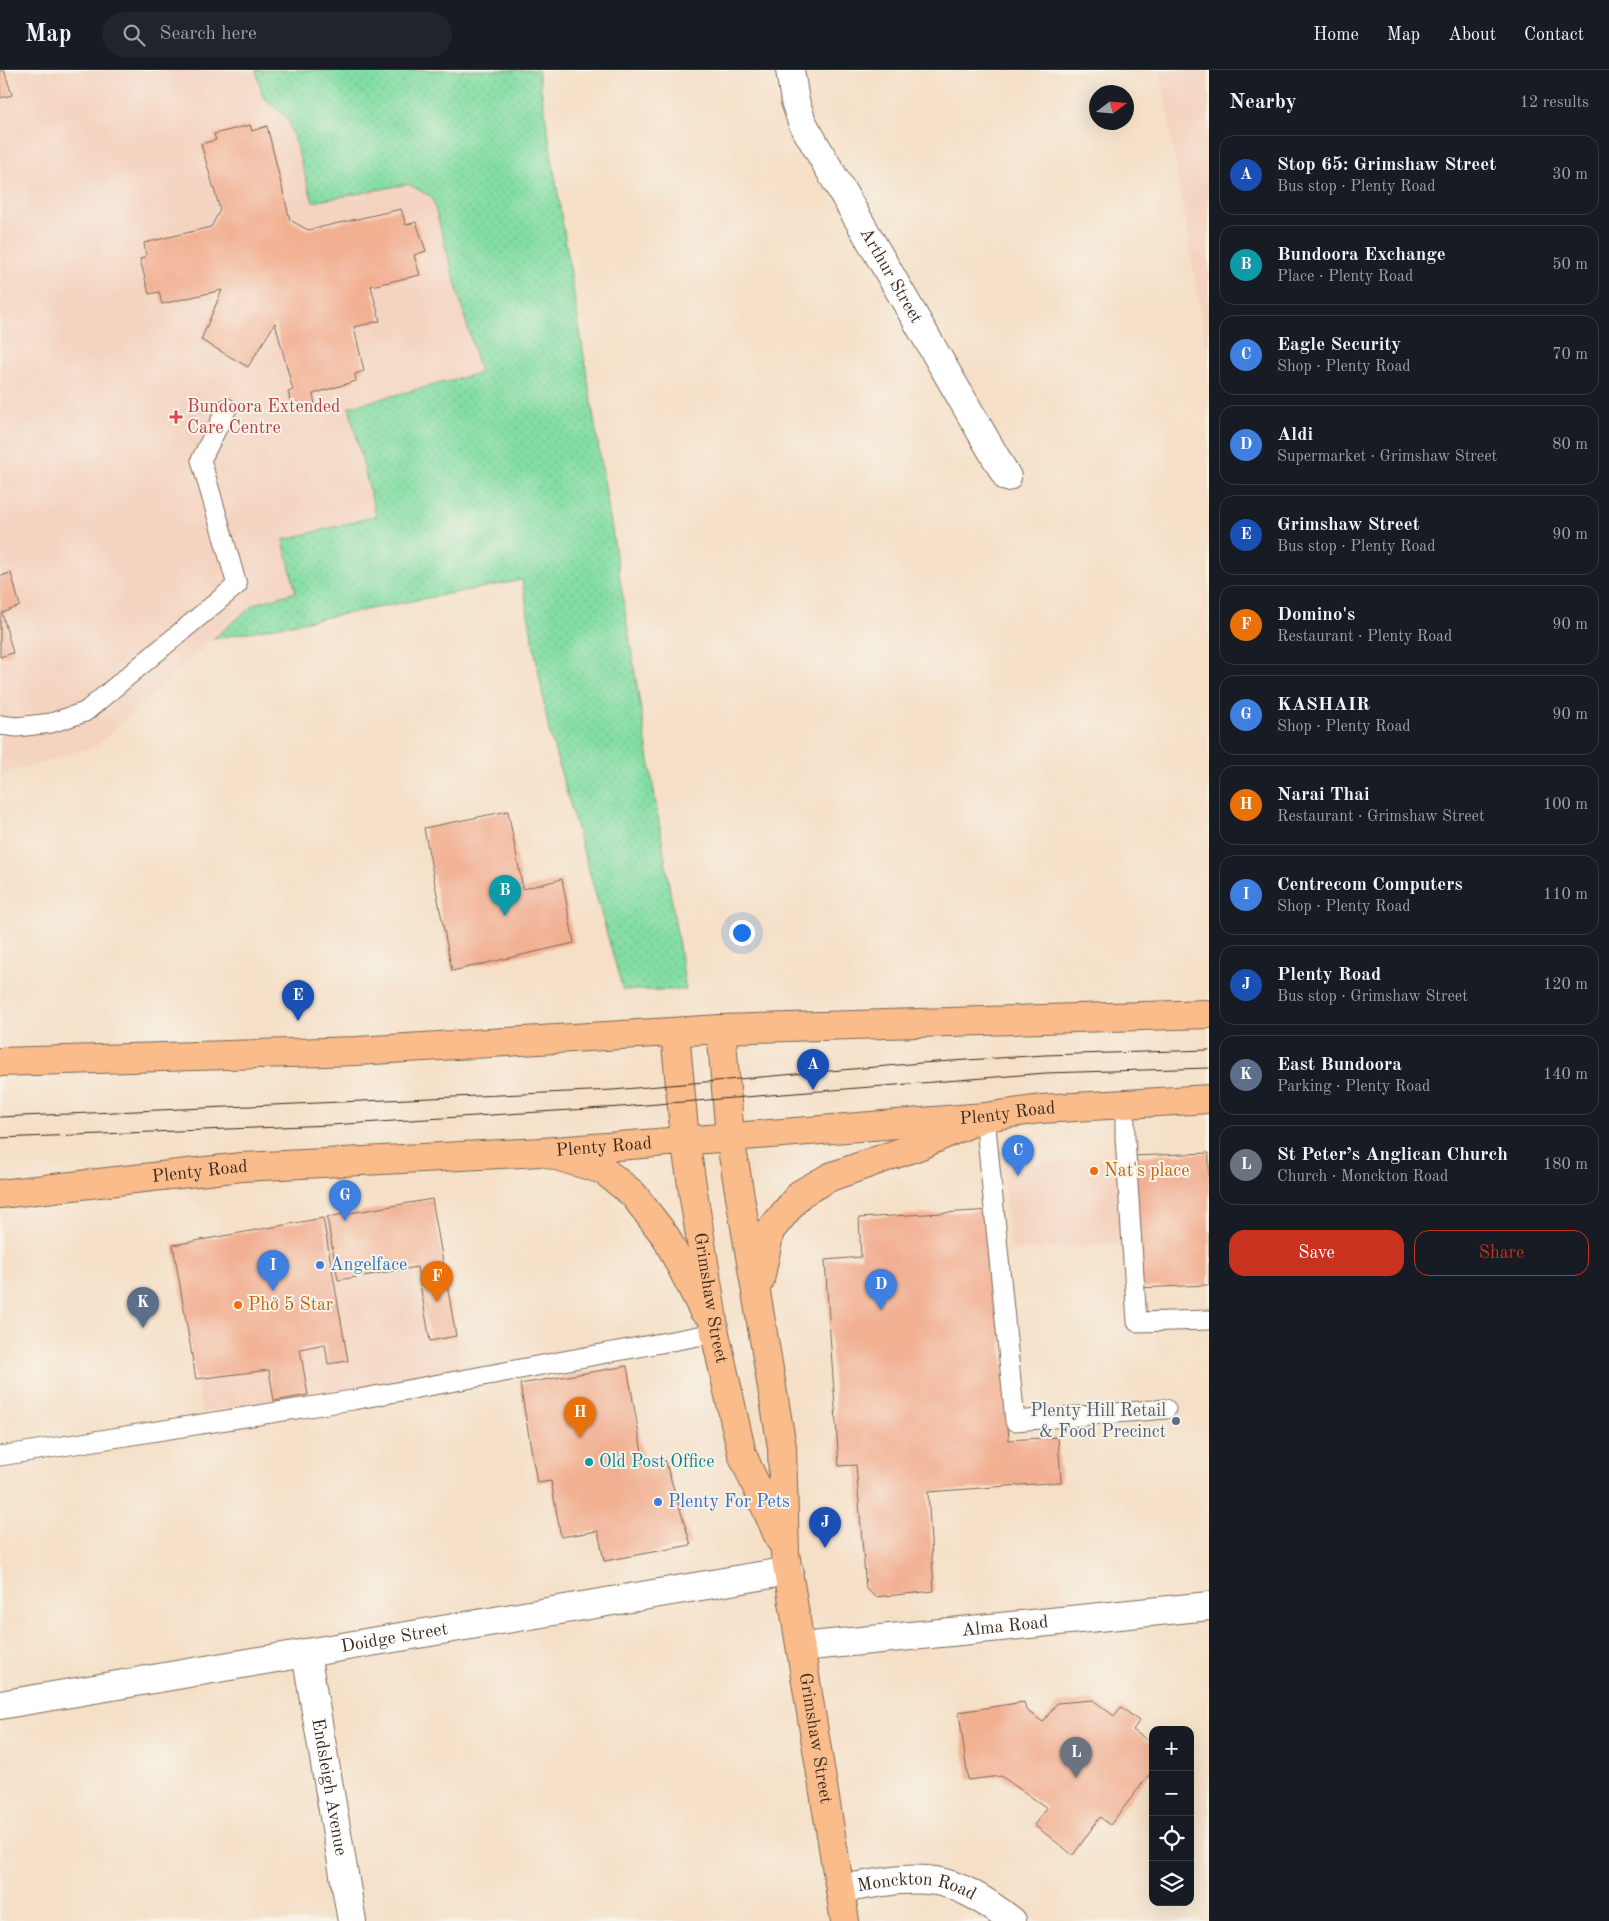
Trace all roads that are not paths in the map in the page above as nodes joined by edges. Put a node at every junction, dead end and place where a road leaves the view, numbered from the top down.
1 (790, 70) edge
2 (226, 408) dead end
3 (1007, 477) dead end
4 (0, 725) edge
5 (1209, 1014) edge
6 (721, 1029) junction
7 (675, 1032) junction
8 (0, 1062) edge
9 (1209, 1098) edge
10 (1125, 1104) junction
11 (984, 1117) junction
12 (730, 1137) junction
13 (685, 1140) junction
14 (542, 1152) junction
15 (0, 1194) edge
16 (757, 1296) junction
17 (1209, 1320) edge
18 (715, 1333) junction
19 (1166, 1409) dead end
20 (0, 1456) edge
21 (787, 1562) junction
22 (1209, 1606) edge
23 (801, 1647) junction
24 (306, 1654) junction
25 (0, 1705) edge
26 (840, 1889) junction
27 (352, 1921) edge
28 (845, 1921) edge
29 (1012, 1921) edge

1 - 3 street, Arthur Street
2 - 4 lane
5 - 6 main road
6 - 7 main road
6 - 12 main road, Grimshaw Street
7 - 8 main road
7 - 13 main road, Grimshaw Street
9 - 10 main road, Plenty Road
10 - 11 main road, Plenty Road
10 - 17 lane
11 - 12 main road, Plenty Road
11 - 16 main road
11 - 19 lane
12 - 13 main road, Plenty Road
12 - 16 main road, Grimshaw Street
13 - 14 main road, Plenty Road
13 - 18 main road, Grimshaw Street
14 - 15 main road, Plenty Road
14 - 18 main road
16 - 21 main road, Grimshaw Street
18 - 20 lane
18 - 21 main road, Grimshaw Street
21 - 23 main road, Grimshaw Street
21 - 24 street, Doidge Street
22 - 23 street, Alma Road
23 - 26 main road, Grimshaw Street
24 - 25 street, Doidge Street
24 - 27 street, Endsleigh Avenue
26 - 28 main road, Grimshaw Street
26 - 29 street, Monckton Road

